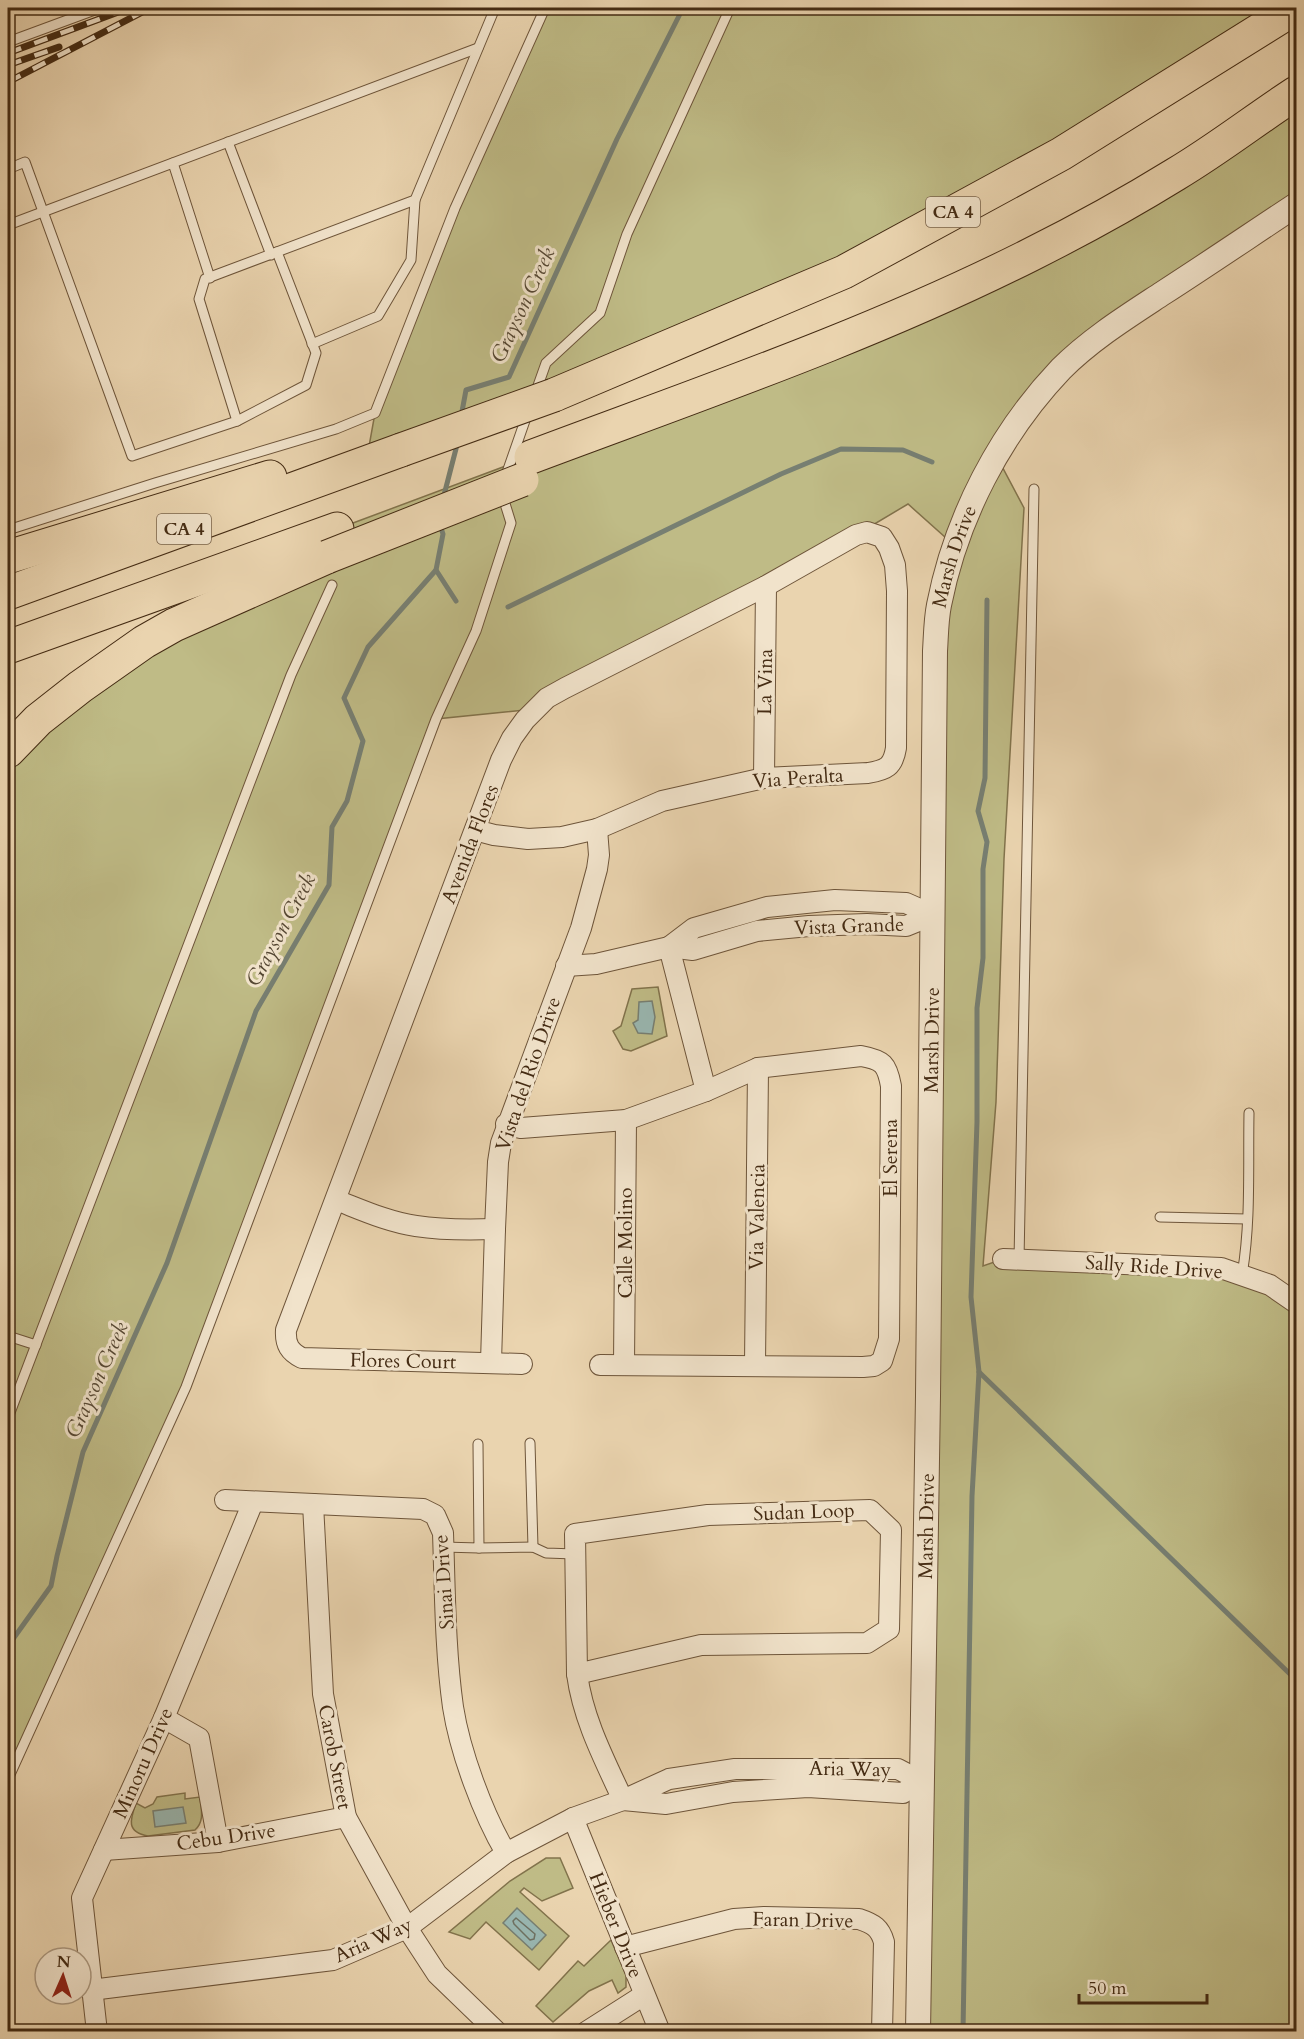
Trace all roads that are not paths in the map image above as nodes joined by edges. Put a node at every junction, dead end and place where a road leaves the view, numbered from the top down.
1 (100, 8) edge
2 (495, 8) edge
3 (545, 8) edge
4 (730, 8) edge
5 (1295, 8) edge
6 (8, 42) edge
7 (478, 48) junction
8 (1296, 93) edge
9 (228, 142) junction
10 (173, 163) junction
11 (8, 169) edge
12 (415, 200) junction
13 (1296, 205) edge
14 (43, 212) junction
15 (8, 225) edge
16 (274, 253) junction
17 (210, 278) junction
18 (312, 344) junction
19 (237, 421) junction
20 (363, 459) junction
21 (1034, 489) dead end
22 (8, 530) edge
23 (876, 534) joint
24 (8, 557) edge
25 (332, 557) junction
26 (766, 585) junction
27 (8, 593) edge
28 (8, 647) edge
29 (8, 751) edge
30 (764, 777) junction
31 (597, 829) junction
32 (475, 830) junction
33 (933, 915) junction
34 (669, 947) junction
35 (566, 966) junction
36 (758, 1068) junction
37 (706, 1091) junction
38 (1248, 1113) dead end
39 (626, 1120) junction
40 (506, 1124) junction
41 (336, 1200) junction
42 (1160, 1217) dead end
43 (1247, 1219) junction
44 (495, 1229) junction
45 (1011, 1260) joint
46 (1242, 1275) junction
47 (1296, 1303) edge
48 (8, 1336) edge
49 (36, 1344) junction
50 (288, 1347) joint
51 (491, 1362) junction
52 (522, 1364) dead end
53 (600, 1365) dead end
54 (624, 1365) junction
55 (755, 1365) junction
56 (8, 1418) edge
57 (530, 1443) dead end
58 (478, 1444) dead end
59 (225, 1500) dead end
60 (253, 1502) junction
61 (313, 1504) junction
62 (443, 1547) junction
63 (533, 1547) junction
64 (478, 1548) junction
65 (575, 1554) junction
66 (577, 1674) junction
67 (164, 1718) junction
68 (8, 1779) edge
69 (921, 1781) junction
70 (623, 1800) junction
71 (346, 1817) junction
72 (573, 1818) junction
73 (218, 1842) junction
74 (104, 1850) junction
75 (506, 1853) junction
76 (407, 1928) junction
77 (87, 1946) edge
78 (625, 1947) junction
79 (93, 1990) edge
80 (644, 1995) junction
81 (93, 2004) edge
82 (97, 2031) edge
83 (494, 2031) edge
84 (586, 2031) edge
85 (660, 2031) edge
86 (882, 2031) edge
87 (918, 2031) edge

1 - 6 lane
2 - 7 lane
3 - 22 lane
4 - 68 lane
5 - 20 highway, CA 4, bridge
7 - 9 lane
7 - 12 lane
8 - 25 highway, CA 4
9 - 10 lane
9 - 16 lane
10 - 14 lane
10 - 17 lane
11 - 14 lane
12 - 16 lane
12 - 18 lane
13 - 33 street, Marsh Drive
14 - 15 lane
14 - 19 lane
16 - 17 lane
16 - 18 lane
17 - 19 lane
18 - 19 lane
20 - 24 highway
20 - 27 highway, CA 4
21 - 45 lane
23 - 26 street, Avenida Flores
23 - 30 street, Via Peralta
25 - 28 highway, CA 4
25 - 29 highway
25 - 49 lane
26 - 30 street, La Vina
26 - 32 street, Avenida Flores
30 - 31 street, Via Peralta
31 - 32 street, Via Peralta
31 - 35 street, Vista del Rio Drive
32 - 41 street, Avenida Flores
33 - 34 street, Vista Grande
33 - 69 street, Marsh Drive
34 - 35 street, Vista Grande
34 - 37 street
35 - 40 street, Vista del Rio Drive
36 - 37 street, El Serena
36 - 55 street, Via Valencia
36 - 55 street, El Serena
37 - 39 street, El Serena
38 - 43 lane
39 - 40 street, El Serena
39 - 54 street, Calle Molino
40 - 44 street, Vista del Rio Drive
41 - 44 street
41 - 50 street, Avenida Flores
42 - 43 lane
43 - 46 lane
44 - 51 street, Vista del Rio Drive
45 - 46 street, Sally Ride Drive
46 - 47 street, Sally Ride Drive
48 - 49 lane
49 - 56 lane
50 - 51 street, Flores Court
51 - 52 street, Flores Court
53 - 54 street, El Serena
54 - 55 street, El Serena
57 - 63 lane
58 - 64 lane
59 - 60 street, Sinai Drive
60 - 61 street, Sinai Drive
60 - 67 street, Minoru Drive
61 - 62 street, Sinai Drive
61 - 71 street, Carob Street
62 - 64 lane
62 - 75 street, Sinai Drive
63 - 64 lane
63 - 65 lane
65 - 66 street, Sudan Loop
65 - 66 street, Sudan Loop
66 - 70 street, Sudan Loop
67 - 73 street
67 - 74 street, Minoru Drive
69 - 70 street, Aria Way
69 - 87 street, Marsh Drive
70 - 72 street, Aria Way
71 - 73 street, Cebu Drive
71 - 76 street, Carob Street
72 - 75 street, Aria Way
72 - 78 street, Hieber Drive
73 - 74 street, Cebu Drive
74 - 77 street, Minoru Drive
75 - 76 street, Aria Way
76 - 79 street, Aria Way
76 - 83 street, Carob Street
78 - 80 street, Hieber Drive
78 - 86 street, Faran Drive
80 - 84 street
80 - 85 street, Hieber Drive
81 - 82 street, Minoru Drive

